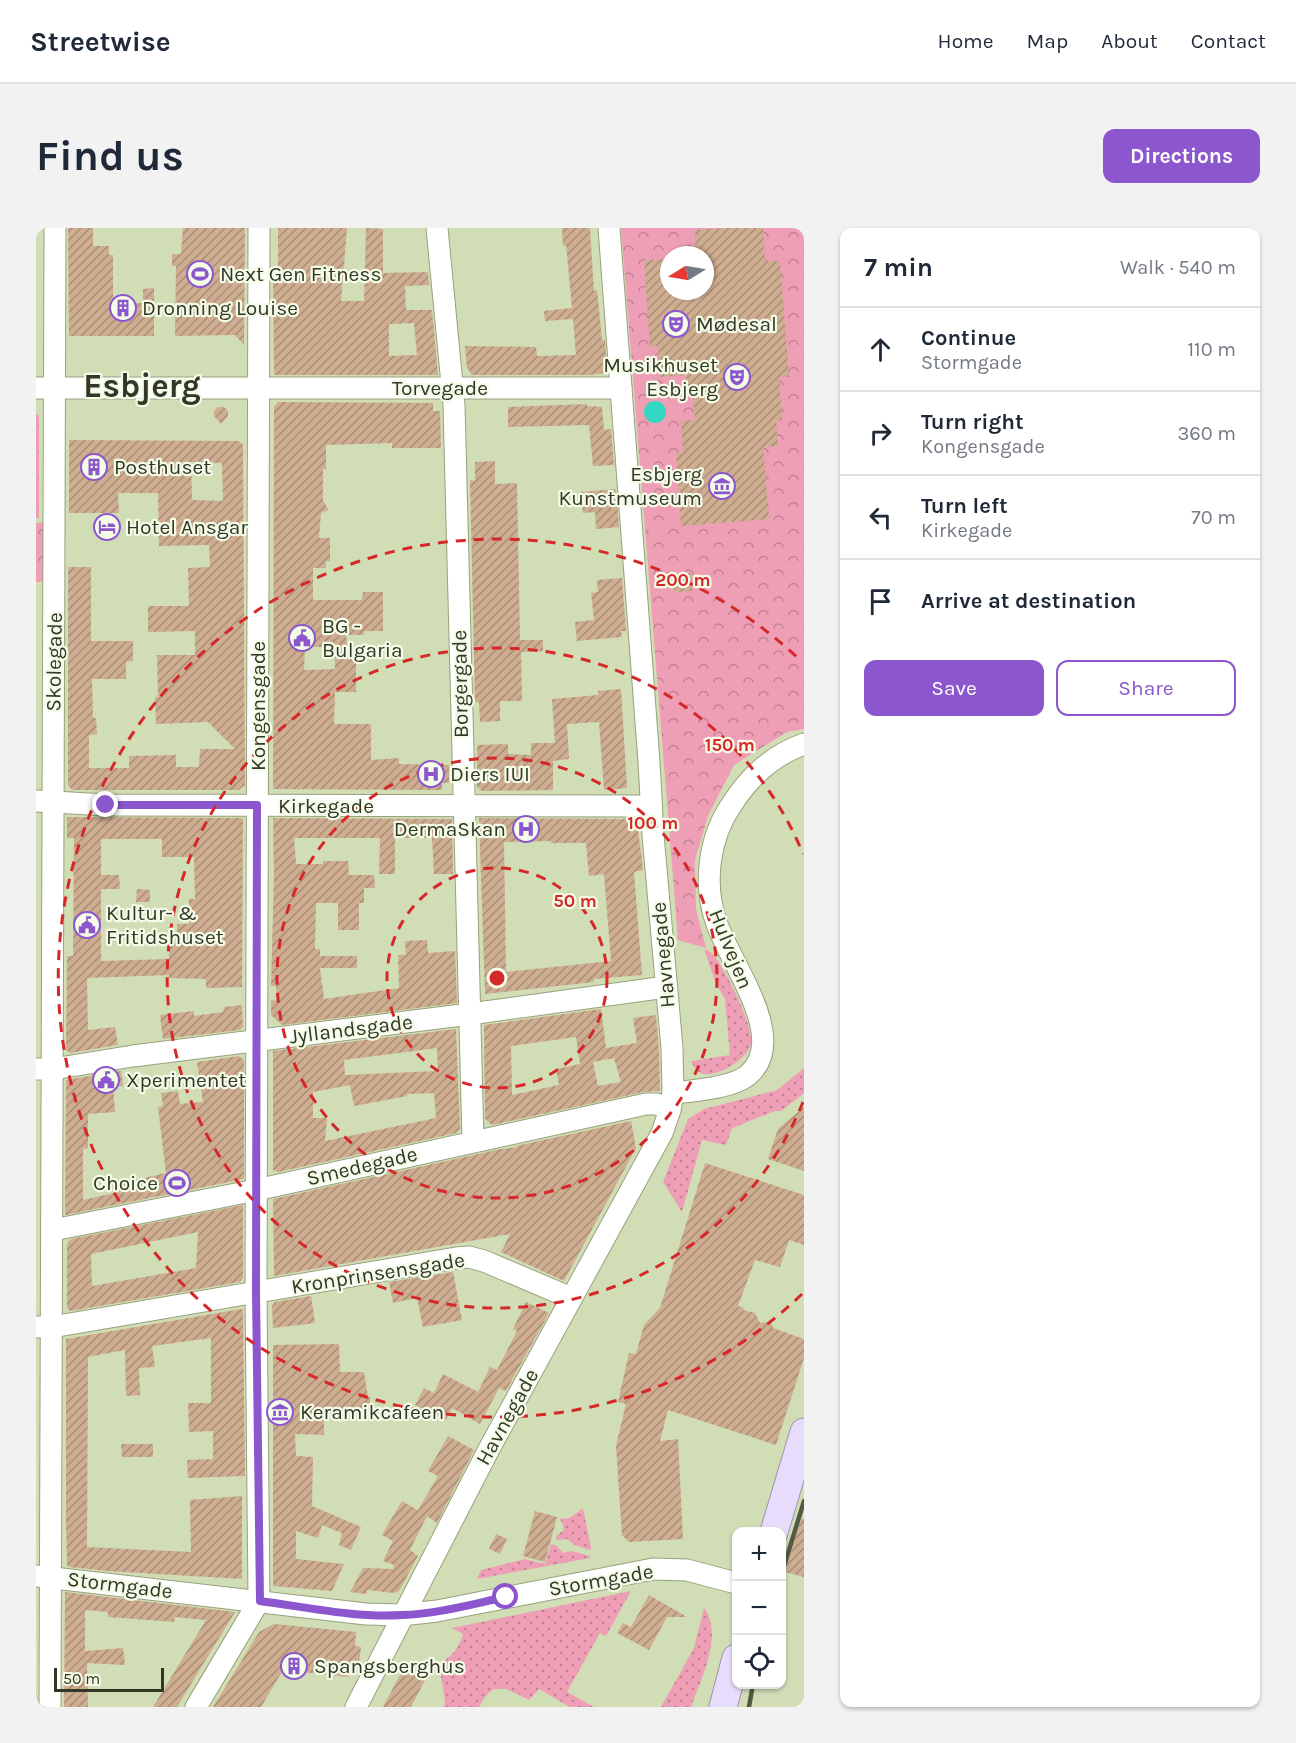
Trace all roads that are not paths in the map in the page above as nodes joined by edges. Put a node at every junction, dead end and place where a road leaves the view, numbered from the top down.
1 (55, 228) edge
2 (259, 228) edge
3 (437, 228) edge
4 (609, 228) edge
5 (45, 388) edge
6 (258, 388) junction
7 (621, 388) junction
8 (453, 390) junction
9 (804, 744) edge
10 (45, 801) edge
11 (257, 805) junction
12 (464, 806) junction
13 (651, 806) junction
14 (666, 987) junction
15 (470, 1014) junction
16 (257, 1041) junction
17 (45, 1069) edge
18 (672, 1102) junction
19 (472, 1141) junction
20 (256, 1190) junction
21 (53, 1230) junction
22 (258, 1292) junction
23 (571, 1298) junction
24 (44, 1327) edge
25 (804, 1432) edge
26 (776, 1527) edge
27 (43, 1576) edge
28 (732, 1582) edge
29 (260, 1601) junction
30 (402, 1616) junction
31 (732, 1673) edge
32 (50, 1707) edge
33 (196, 1707) edge
34 (356, 1707) edge
35 (723, 1707) edge

1 - 5 street, Skolegade
2 - 6 street, Kongensgade
3 - 8 street, Borgergade
4 - 7 street, Havnegade
5 - 6 street, Torvegade
5 - 10 street, Skolegade
6 - 8 street, Torvegade
6 - 11 street, Kongensgade
7 - 8 street, Torvegade
7 - 13 street, Havnegade
8 - 12 street, Borgergade
9 - 18 street, Hulvejen
10 - 11 street, Kirkegade
10 - 17 street, Skolegade
11 - 12 street, Kirkegade
11 - 16 street, Kongensgade
12 - 13 street, Kirkegade
12 - 15 street, Borgergade
13 - 14 street, Havnegade
14 - 15 street, Jyllandsgade
14 - 18 street, Havnegade
15 - 16 street, Jyllandsgade
15 - 19 street, Borgergade
16 - 17 street, Jyllandsgade
16 - 20 street, Kongensgade
17 - 21 street, Skolegade
18 - 19 street, Smedegade
18 - 23 street, Havnegade
19 - 20 street, Smedegade
20 - 21 street, Smedegade
20 - 22 street, Kongensgade
21 - 24 street, Skolegade
22 - 23 street, Kronprinsensgade
22 - 24 street, Kronprinsensgade
22 - 29 street, Kongensgade
23 - 30 street, Havnegade
24 - 27 street, Skolegade
25 - 26 main road
27 - 29 street, Stormgade
27 - 32 street, Skolegade
28 - 30 street, Stormgade
29 - 30 street, Stormgade
29 - 33 street
30 - 34 street, Havnegade
31 - 35 main road

